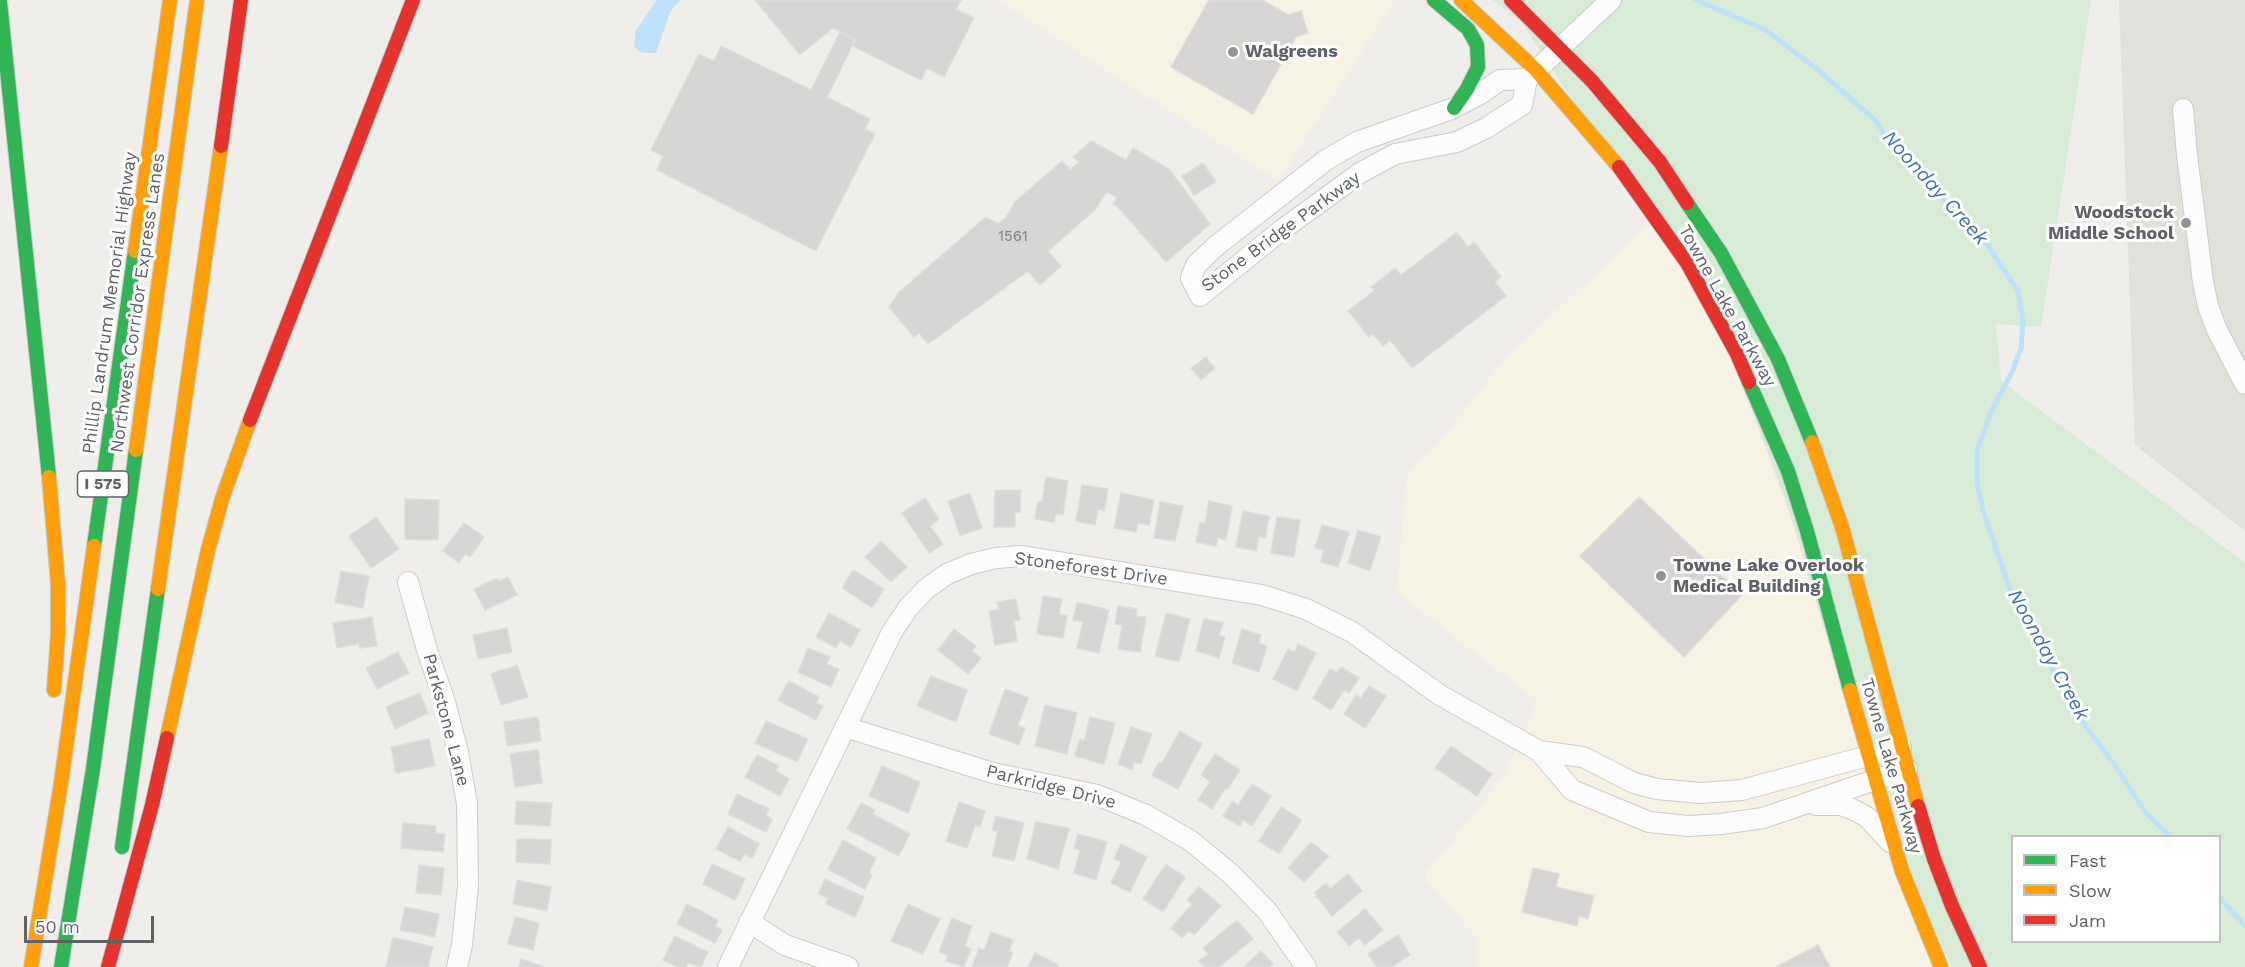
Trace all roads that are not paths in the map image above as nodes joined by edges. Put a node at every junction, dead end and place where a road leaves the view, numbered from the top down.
1 (170, 0) edge
2 (197, 0) edge
3 (241, 0) edge
4 (413, 0) edge
5 (1434, 0) edge
6 (1461, 0) edge
7 (1511, 0) edge
8 (1611, 0) edge
9 (0, 2) edge
10 (1561, 48) junction
11 (1532, 75) junction
12 (1454, 108) junction
13 (2183, 109) dead end
14 (2245, 384) edge
15 (408, 582) dead end
16 (53, 699) dead end
17 (845, 727) junction
18 (1901, 747) junction
19 (1539, 751) junction
20 (1868, 757) junction
21 (1907, 769) junction
22 (1874, 779) junction
23 (1799, 807) junction
24 (1895, 848) junction
25 (749, 922) junction
26 (32, 967) edge
27 (61, 967) edge
28 (106, 967) edge
29 (457, 967) edge
30 (728, 967) edge
31 (848, 967) edge
32 (1306, 967) edge
33 (1941, 967) edge
34 (1980, 967) edge

1 - 26 main road, Phillip Landrum Memorial Highway / I 575
2 - 27 main road, Northwest Corridor Express Lanes
3 - 28 main road
4 - 28 main road
5 - 12 main road
6 - 11 main road, Towne Lake Parkway
7 - 10 main road, Towne Lake Parkway
8 - 10 street
9 - 16 main road
10 - 11 street
10 - 18 main road, Towne Lake Parkway
11 - 12 street, Stone Bridge Parkway
11 - 12 street, Stone Bridge Parkway
11 - 20 main road, Towne Lake Parkway
13 - 14 street
15 - 29 street, Parkstone Lane
17 - 19 street, Stoneforest Drive
17 - 25 street, Stoneforest Drive
17 - 32 street, Parkridge Drive
18 - 20 street, Stoneforest Drive
18 - 21 main road, Towne Lake Parkway
19 - 20 street, Stoneforest Drive
19 - 23 street, Stoneforest Drive
20 - 22 main road, Towne Lake Parkway
21 - 22 street, Stoneforest Drive
21 - 34 main road, Towne Lake Parkway
22 - 23 street, Stoneforest Drive
22 - 24 main road, Towne Lake Parkway
23 - 24 street
24 - 33 main road, Towne Lake Parkway
25 - 30 street, Stoneforest Drive
25 - 31 street

